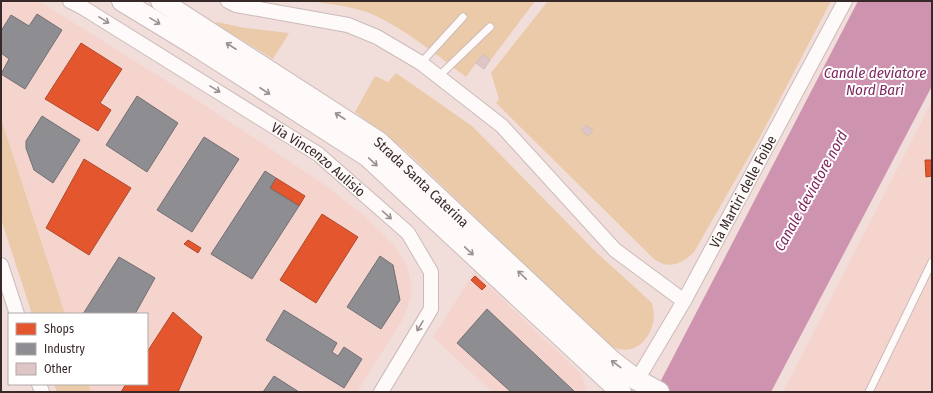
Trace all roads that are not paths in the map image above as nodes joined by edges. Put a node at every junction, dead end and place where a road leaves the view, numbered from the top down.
1 (70, 1) edge
2 (122, 1) edge
3 (161, 1) edge
4 (228, 1) edge
5 (845, 1) edge
6 (463, 17) dead end
7 (490, 27) dead end
8 (421, 63) junction
9 (439, 76) junction
10 (932, 262) edge
11 (1, 265) edge
12 (684, 301) junction
13 (17, 313) edge
14 (648, 386) edge
15 (381, 392) edge
16 (620, 392) edge
17 (869, 392) edge

1 -> 15 street, Via Vincenzo Aulisio
2 -> 16 street, Strada Santa Caterina
14 -> 3 street, Strada Santa Caterina
4 - 8 street
5 - 12 street, Via Martiri delle Foibe
6 - 8 lane
7 - 9 lane
8 - 9 street
9 - 12 street
10 - 17 lane
11 - 13 street
12 - 14 street, Via Martiri delle Foibe

